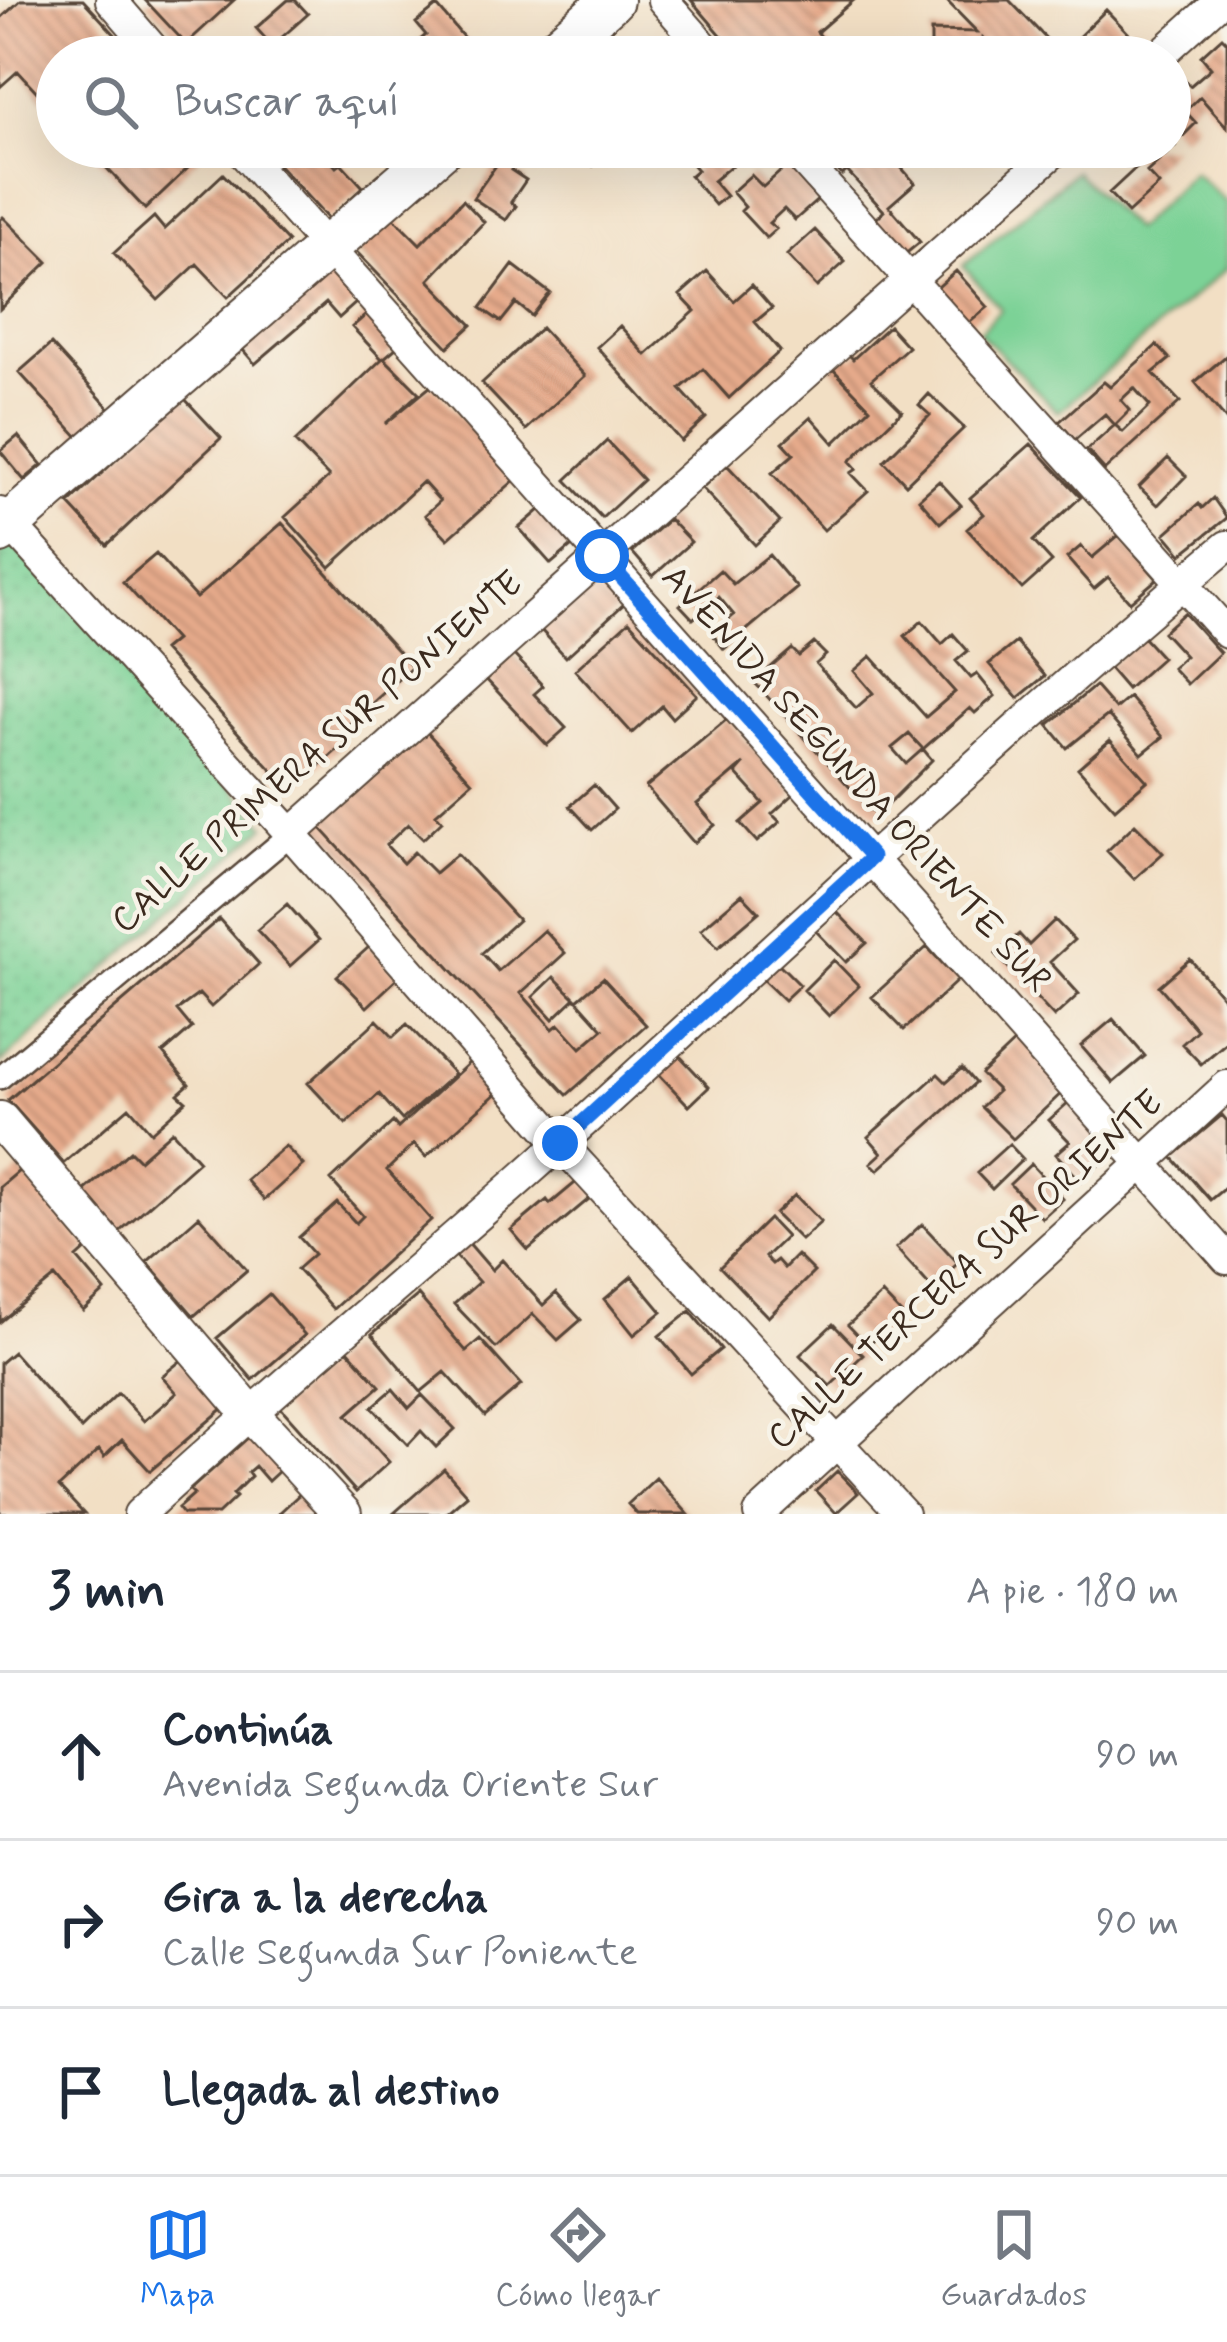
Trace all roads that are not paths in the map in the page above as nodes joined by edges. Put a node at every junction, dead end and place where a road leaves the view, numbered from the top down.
1 (111, 0) edge
2 (612, 0) edge
3 (663, 0) edge
4 (1220, 4) edge
5 (142, 36) edge
6 (571, 36) edge
7 (695, 36) edge
8 (1183, 36) edge
9 (256, 168) edge
10 (419, 168) edge
11 (810, 168) edge
12 (1036, 168) edge
13 (326, 249) junction
14 (910, 282) junction
15 (3, 523) edge
16 (1227, 546) edge
17 (602, 556) junction
18 (1183, 583) junction
19 (1227, 633) edge
20 (291, 834) junction
21 (872, 857) junction
22 (0, 1078) edge
23 (1227, 1086) edge
24 (0, 1120) edge
25 (560, 1143) junction
26 (1142, 1161) junction
27 (1227, 1259) edge
28 (250, 1412) junction
29 (837, 1441) junction
30 (139, 1514) edge
31 (343, 1514) edge
32 (759, 1514) edge
33 (903, 1514) edge

1 - 5 street
2 - 6 main road
3 - 7 street
4 - 8 street
9 - 13 street, AVENIDA SEGUNDA ORIENTE SUR
10 - 13 main road
11 - 14 street
12 - 14 street, CALLE PRIMERA SUR PONIENTE
13 - 15 main road
13 - 17 street, AVENIDA SEGUNDA ORIENTE SUR
14 - 17 street, CALLE PRIMERA SUR PONIENTE
14 - 18 street
15 - 20 street
16 - 18 street
17 - 20 street, CALLE PRIMERA SUR PONIENTE
17 - 21 street, AVENIDA SEGUNDA ORIENTE SUR
18 - 19 street
18 - 21 street
20 - 22 street, CALLE PRIMERA SUR PONIENTE
20 - 25 street
21 - 25 street
21 - 26 street, AVENIDA SEGUNDA ORIENTE SUR
23 - 26 street, CALLE TERCERA SUR ORIENTE
24 - 28 street
25 - 28 street
25 - 29 street
26 - 27 street, AVENIDA SEGUNDA ORIENTE SUR
26 - 29 street, CALLE TERCERA SUR ORIENTE
28 - 30 street
28 - 31 street
29 - 32 street, CALLE TERCERA SUR ORIENTE
29 - 33 street

